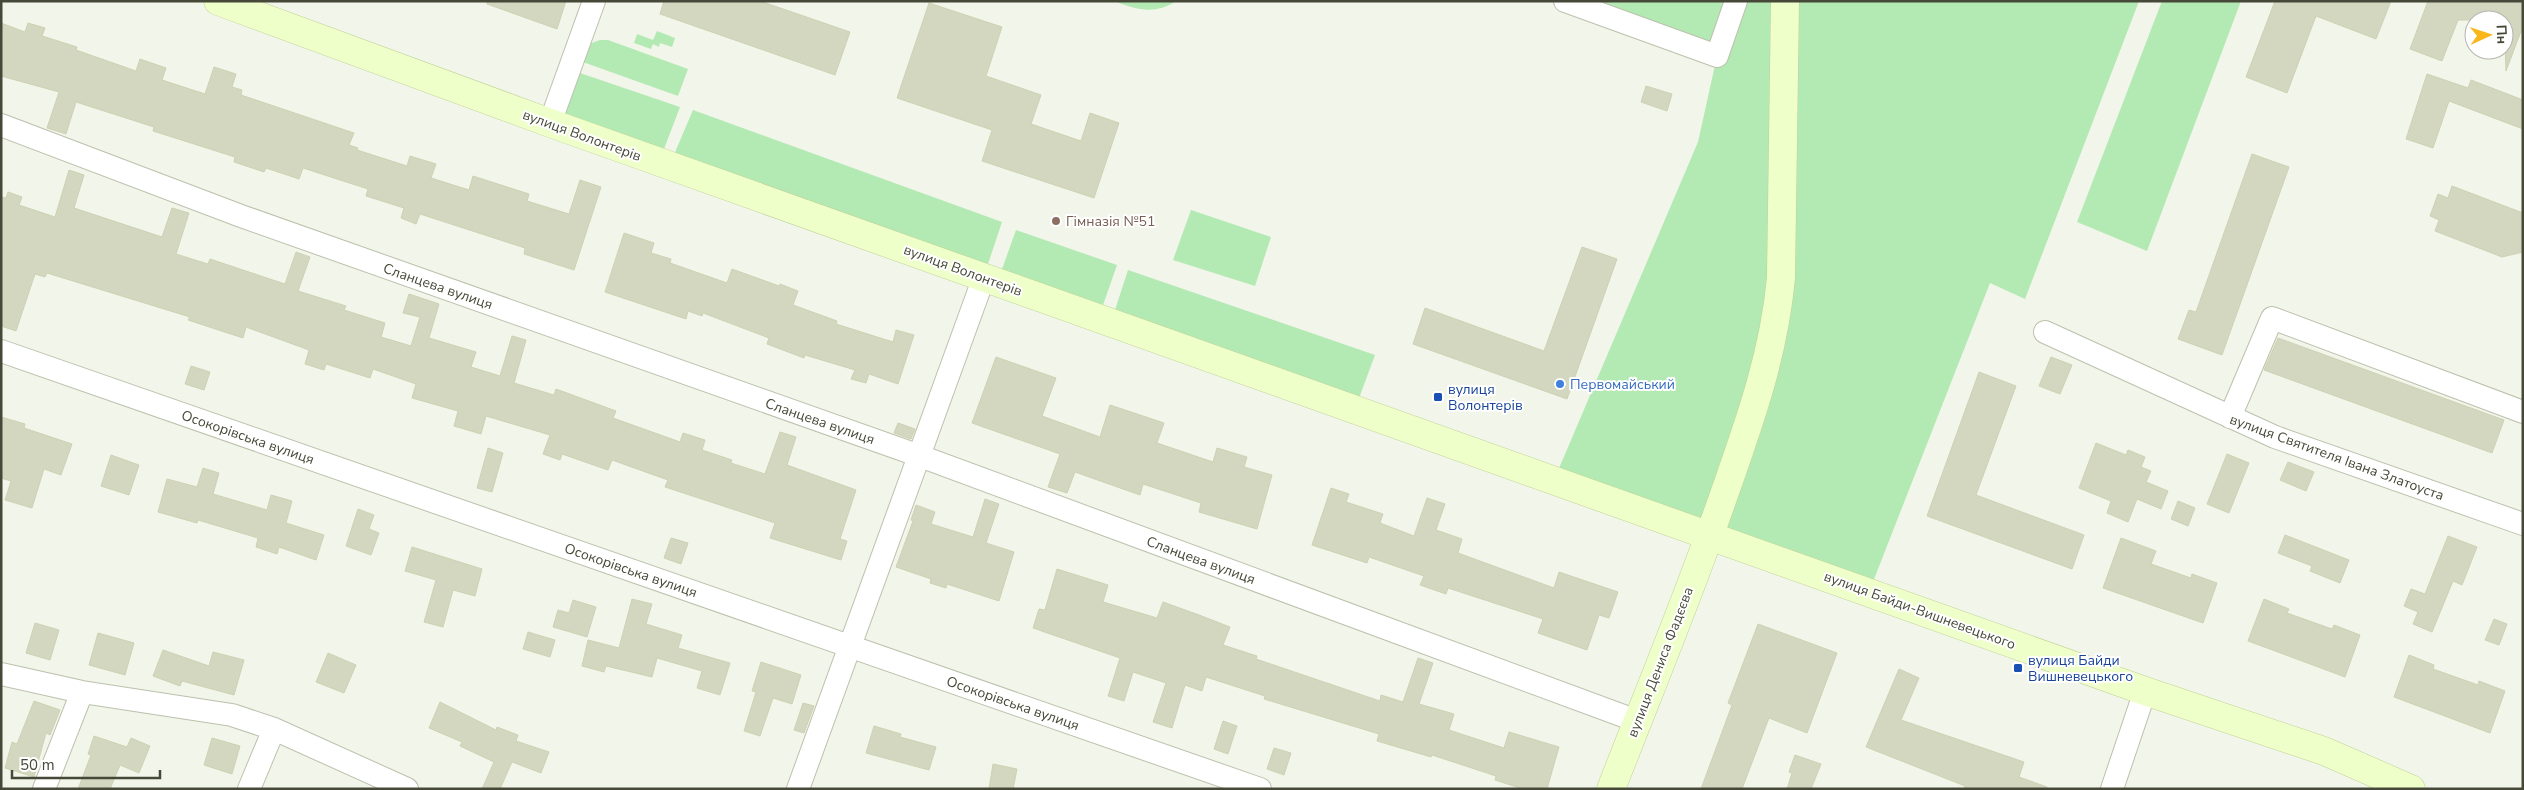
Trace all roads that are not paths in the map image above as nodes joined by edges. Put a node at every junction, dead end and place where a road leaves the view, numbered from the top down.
1 (218, 1) edge
2 (594, 1) edge
3 (1565, 1) edge
4 (1736, 1) edge
5 (1785, 1) edge
6 (550, 123) junction
7 (1, 125) edge
8 (984, 278) junction
9 (2045, 332) dead end
10 (1, 351) edge
11 (2523, 412) edge
12 (2230, 417) junction
13 (920, 456) junction
14 (2523, 524) edge
15 (1710, 536) junction
16 (849, 646) junction
17 (1, 674) edge
18 (2145, 690) junction
19 (82, 692) junction
20 (1637, 721) junction
21 (274, 729) junction
22 (2399, 786) edge
23 (44, 789) edge
24 (249, 789) edge
25 (407, 789) edge
26 (798, 789) edge
27 (1260, 789) edge
28 (1611, 789) edge
29 (2112, 789) edge

1 - 6 street, вулиця Волонтерів
2 - 6 street
3 - 4 street
5 - 15 street, вулиця Дениса Фадєєва
6 - 8 street, вулиця Волонтерів
7 - 13 street, Сланцева вулиця
8 - 13 street
8 - 15 street, вулиця Волонтерів
9 - 12 street, вулиця Святителя Івана Златоуста
10 - 16 street, Осокорівська вулиця
11 - 12 street
12 - 14 street, вулиця Святителя Івана Златоуста
13 - 16 street
13 - 20 street, Сланцева вулиця
15 - 18 street, вулиця Байди-Вишневецького
15 - 20 street, вулиця Дениса Фадєєва
16 - 26 street
16 - 27 street, Осокорівська вулиця
17 - 19 street
18 - 22 street, вулиця Байди-Вишневецького
18 - 29 street
19 - 21 street
19 - 23 street
20 - 28 street, вулиця Дениса Фадєєва
21 - 24 street
21 - 25 street

